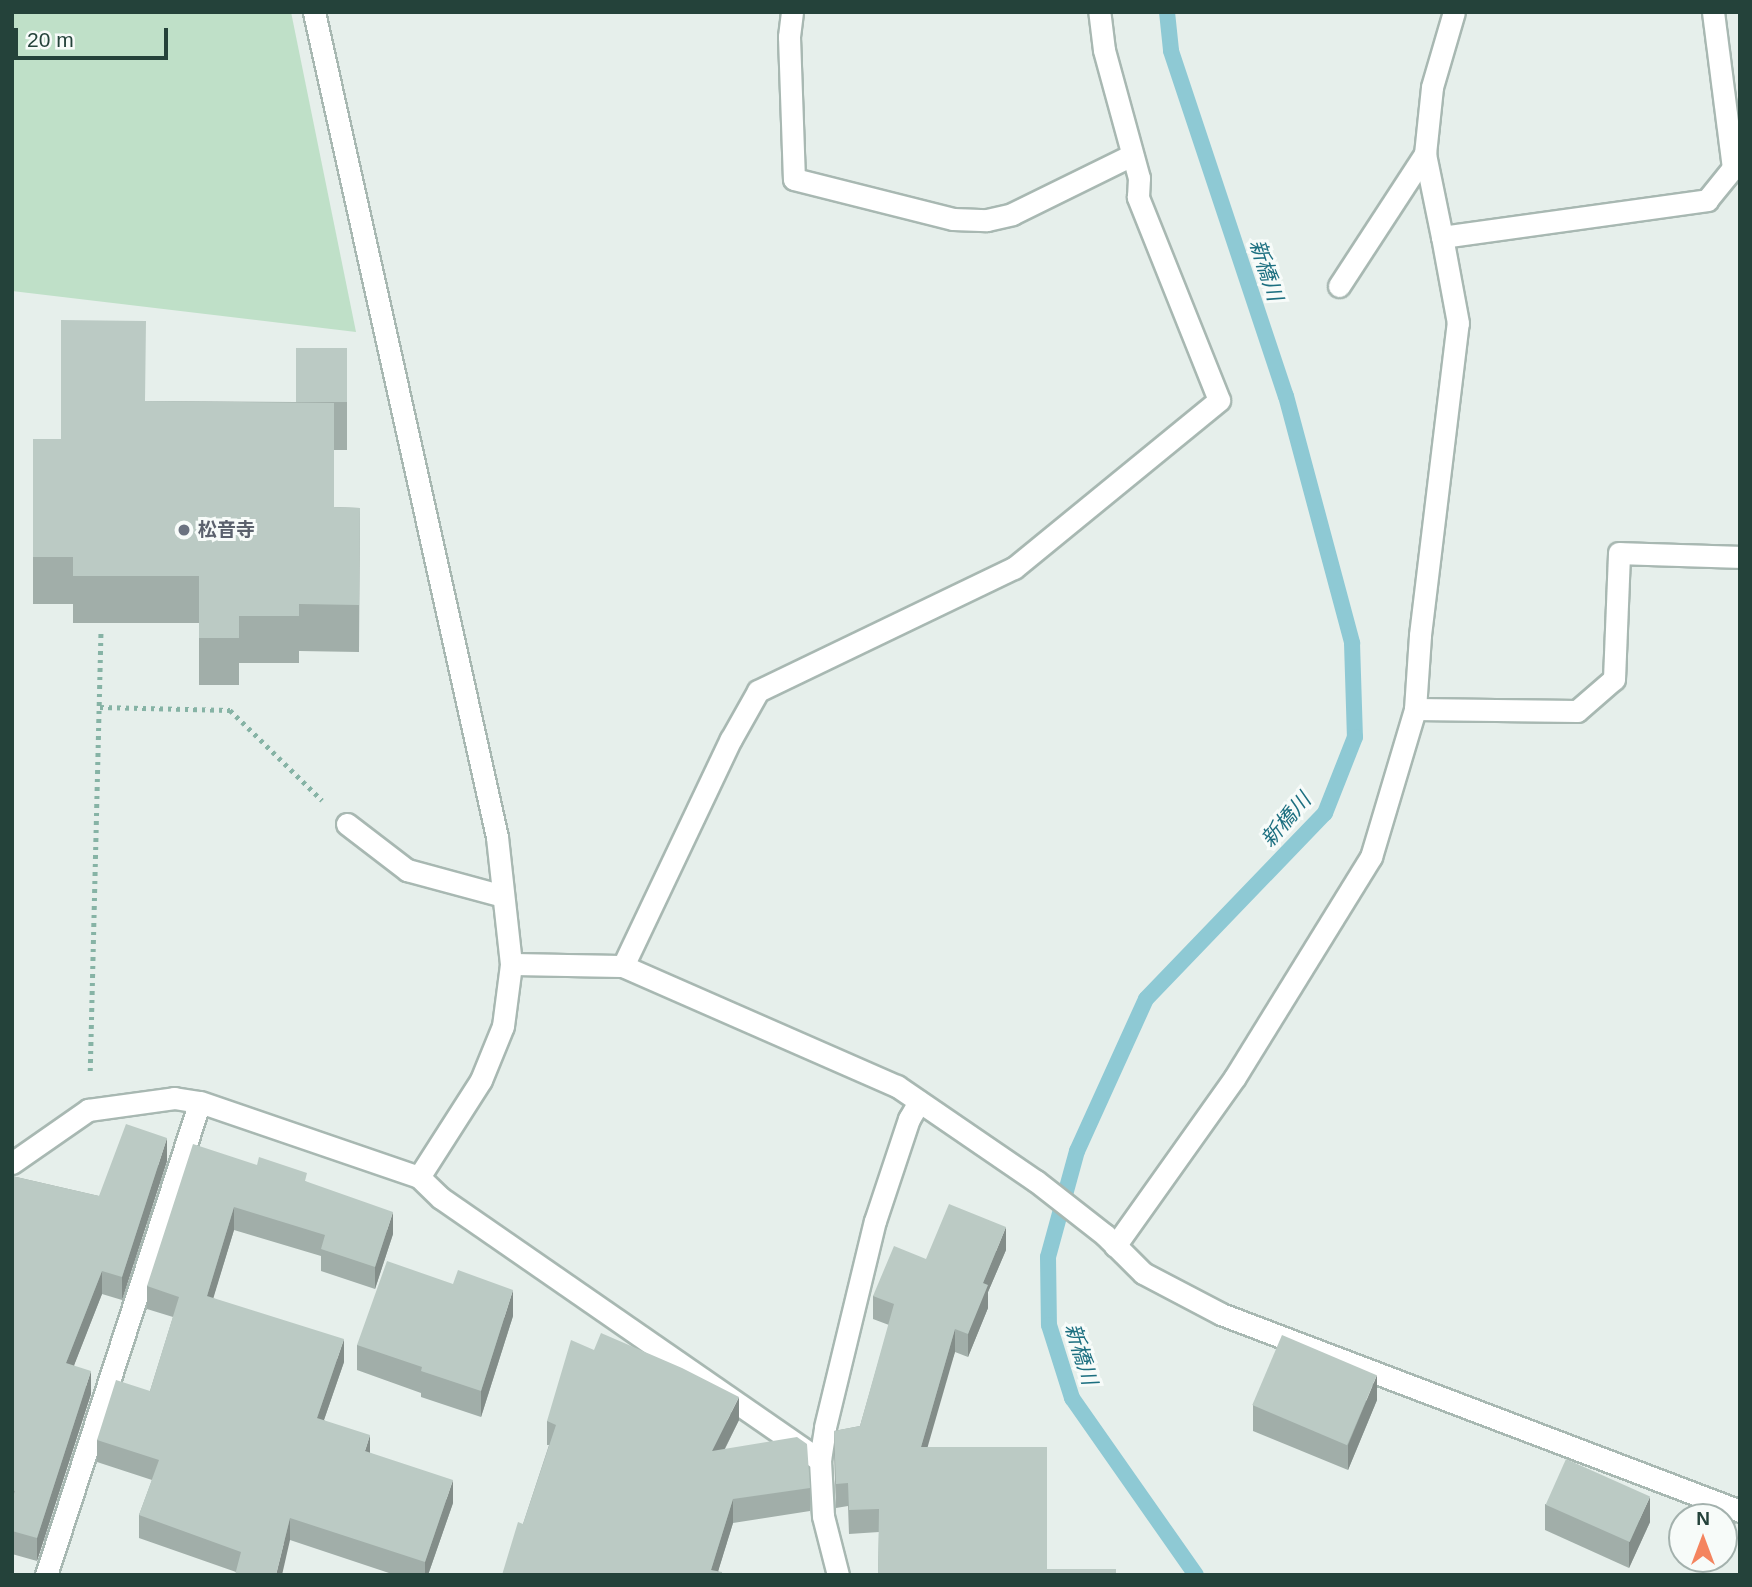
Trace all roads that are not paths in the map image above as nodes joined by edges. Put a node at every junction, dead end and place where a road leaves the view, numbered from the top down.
1 (314, 12) edge
2 (792, 12) edge
3 (1099, 12) edge
4 (1454, 12) edge
5 (1713, 12) edge
6 (1425, 154) junction
7 (1132, 155) junction
8 (1442, 237) junction
9 (1339, 286) dead end
10 (1740, 557) edge
11 (1415, 709) junction
12 (347, 824) road end
13 (503, 896) junction
14 (511, 964) junction
15 (623, 966) junction
16 (200, 1102) junction
17 (919, 1102) junction
18 (12, 1163) edge
19 (419, 1177) junction
20 (1110, 1241) junction
21 (820, 1460) junction
22 (1740, 1511) edge
23 (46, 1575) edge
24 (838, 1575) edge

1 - 13 street
2 - 7 street
3 - 7 street
4 - 6 street
5 - 8 street
6 - 8 street
6 - 9 street
7 - 15 street
8 - 11 street
10 - 11 street
11 - 20 street
12 - 13 street
13 - 14 street
14 - 15 street
14 - 19 street
15 - 17 street
16 - 18 street
16 - 19 street
16 - 23 street
17 - 20 street
17 - 21 street
19 - 21 street
20 - 22 street
21 - 24 street

